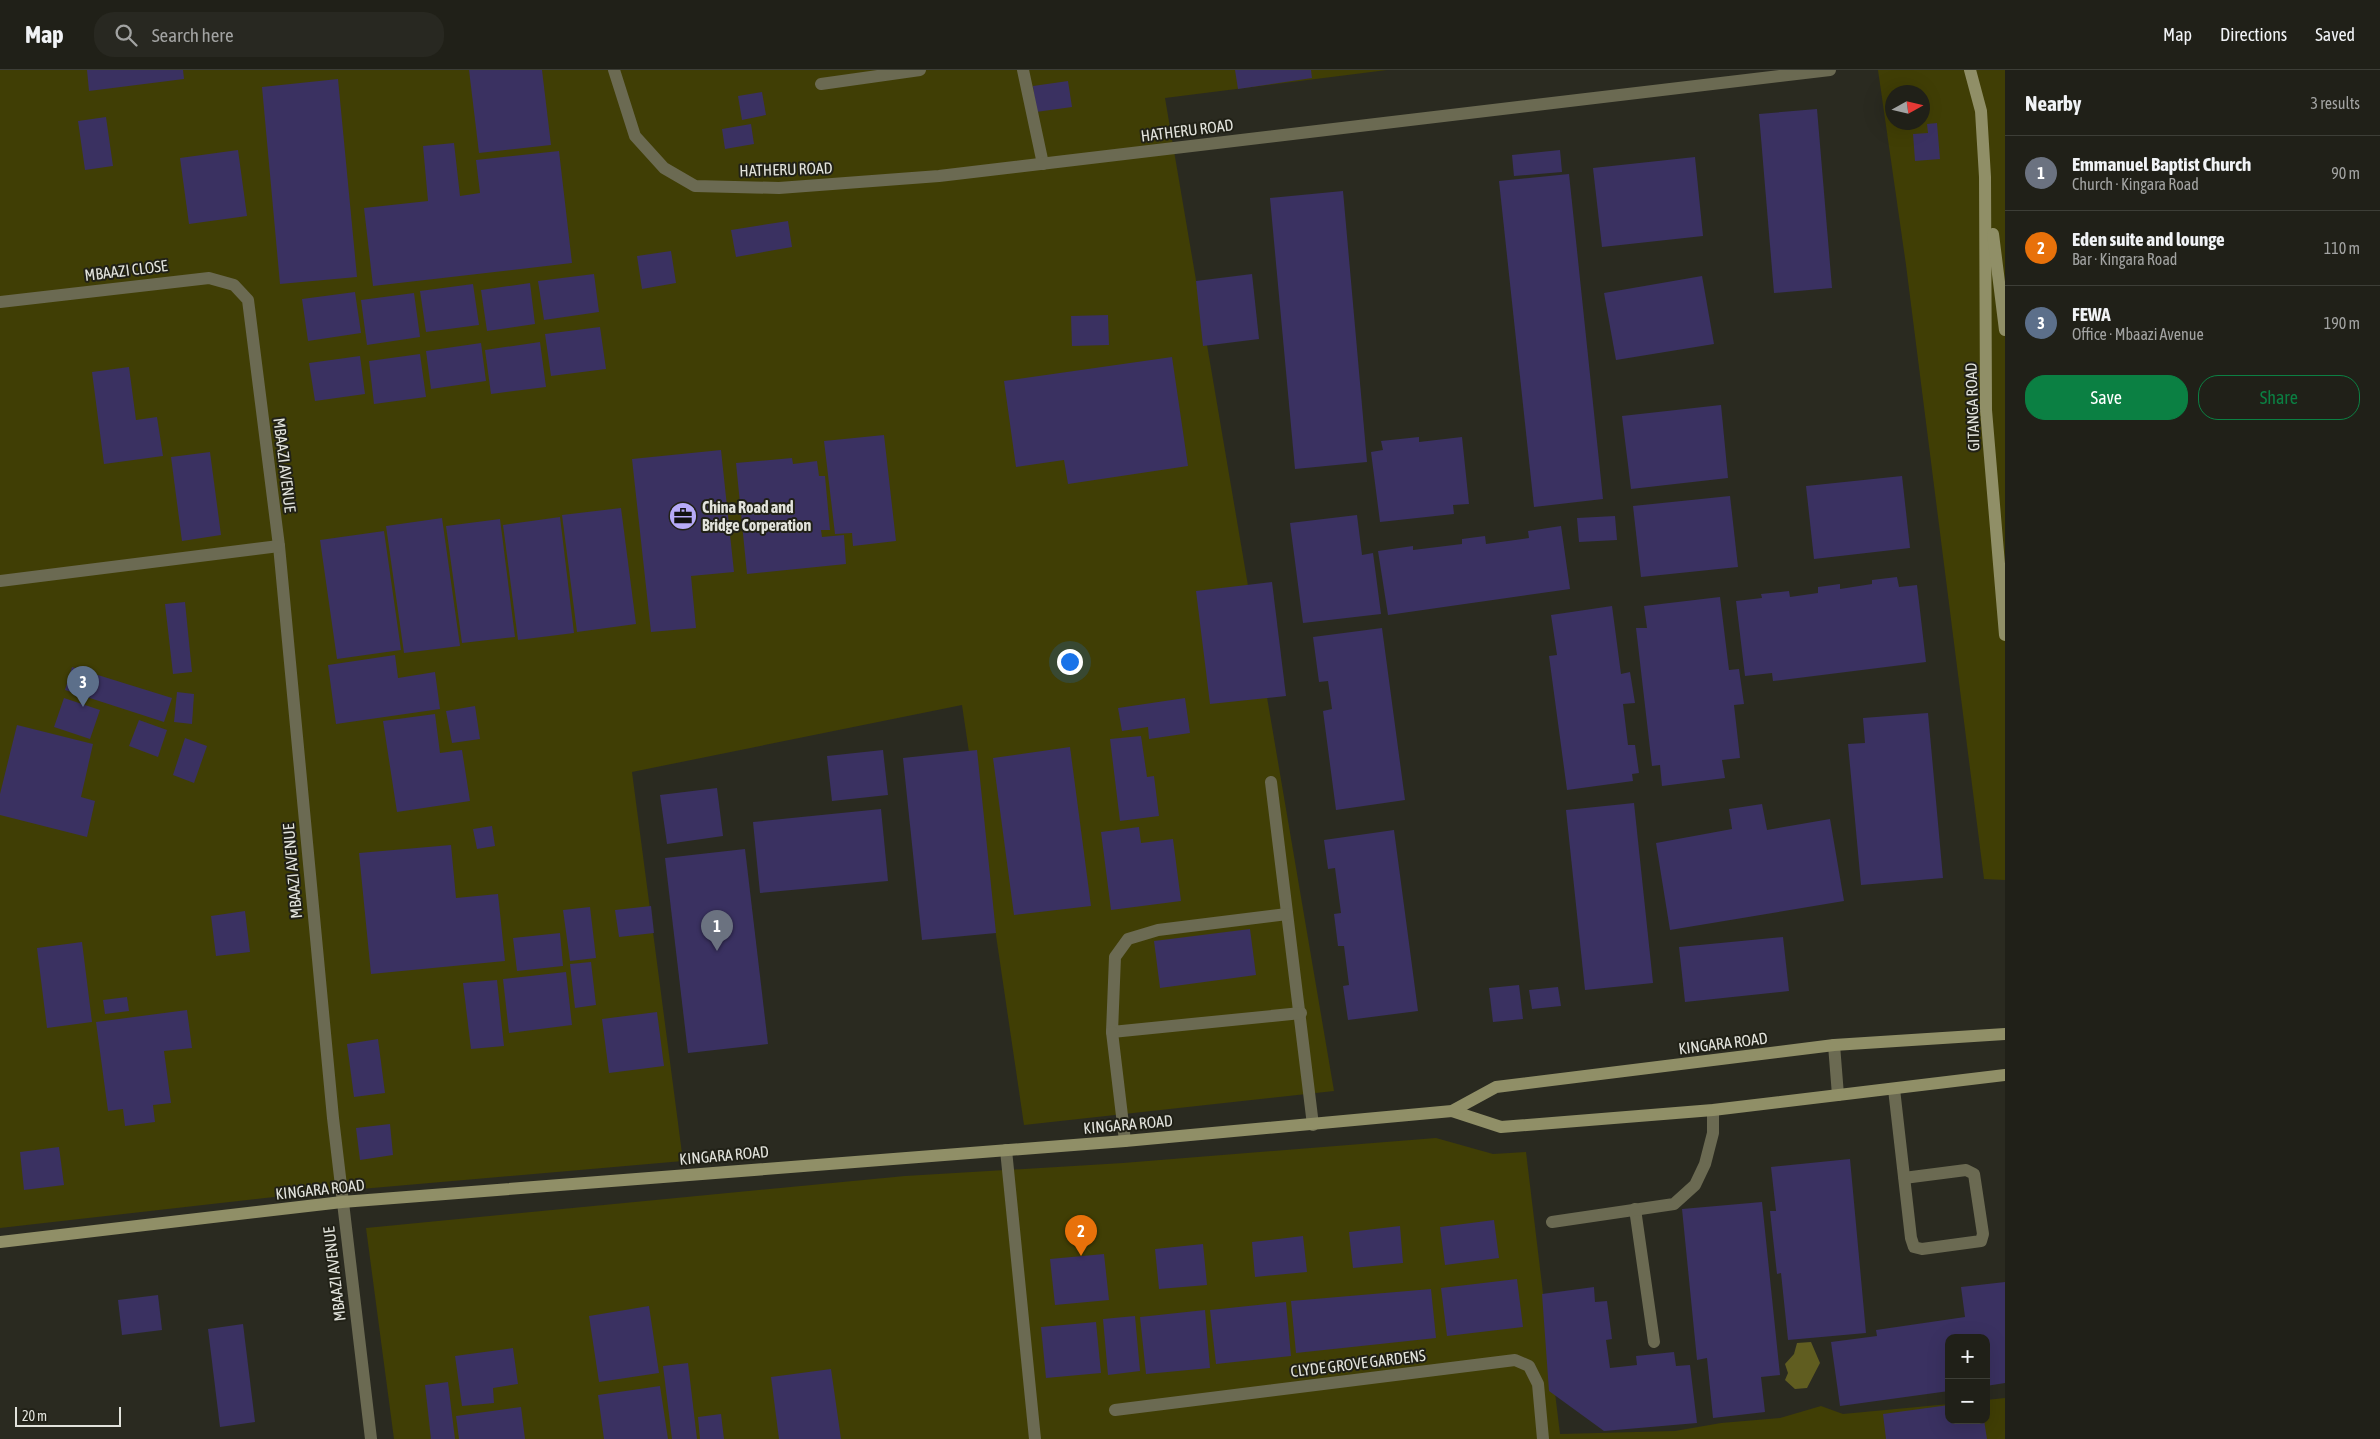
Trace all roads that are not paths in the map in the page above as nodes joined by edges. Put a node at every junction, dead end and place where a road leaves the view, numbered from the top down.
1 (614, 70) edge
2 (920, 70) edge
3 (1023, 70) edge
4 (1830, 70) edge
5 (1970, 70) edge
6 (820, 84) dead end
7 (1042, 164) junction
8 (1985, 177) junction
9 (248, 300) joint
10 (0, 302) edge
11 (2005, 330) edge
12 (279, 546) junction
13 (0, 581) edge
14 (2005, 636) edge
15 (1271, 782) dead end
16 (1287, 914) junction
17 (1301, 1013) junction
18 (1112, 1032) junction
19 (2005, 1034) edge
20 (1834, 1045) junction
21 (2005, 1075) edge
22 (1894, 1089) junction
23 (1838, 1095) junction
24 (1713, 1110) junction
25 (1452, 1111) junction
26 (1313, 1125) junction
27 (1125, 1141) junction
28 (1006, 1150) junction
29 (1904, 1178) junction
30 (342, 1202) junction
31 (1635, 1209) junction
32 (1552, 1222) dead end
33 (0, 1242) edge
34 (1654, 1342) dead end
35 (1115, 1410) dead end
36 (370, 1439) edge
37 (1035, 1439) edge
38 (1543, 1439) edge

1 - 7 street, HATHERU ROAD
2 - 6 street
3 - 7 street
4 - 7 street, HATHERU ROAD
5 - 8 main road, GITANGA ROAD
8 - 11 main road, GITANGA ROAD
8 - 14 main road, GITANGA ROAD
9 - 10 street, MBAAZI CLOSE
9 - 12 street, MBAAZI AVENUE
12 - 13 street
12 - 30 street, MBAAZI AVENUE
15 - 16 street
16 - 17 street
16 - 18 street
17 - 18 street
17 - 26 street
18 - 27 street
19 - 20 main road, KINGARA ROAD
20 - 23 street
20 - 25 main road, KINGARA ROAD
21 - 22 main road, KINGARA ROAD
22 - 23 main road, KINGARA ROAD
22 - 29 street
23 - 24 main road, KINGARA ROAD
24 - 25 main road, KINGARA ROAD
24 - 31 street
25 - 26 main road, KINGARA ROAD
26 - 27 main road, KINGARA ROAD
27 - 28 main road, KINGARA ROAD
28 - 30 main road, KINGARA ROAD
28 - 37 street
29 - 29 street
30 - 33 main road, KINGARA ROAD
30 - 36 street, MBAAZI AVENUE
31 - 32 street
31 - 34 street
35 - 38 street, CLYDE GROVE GARDENS

